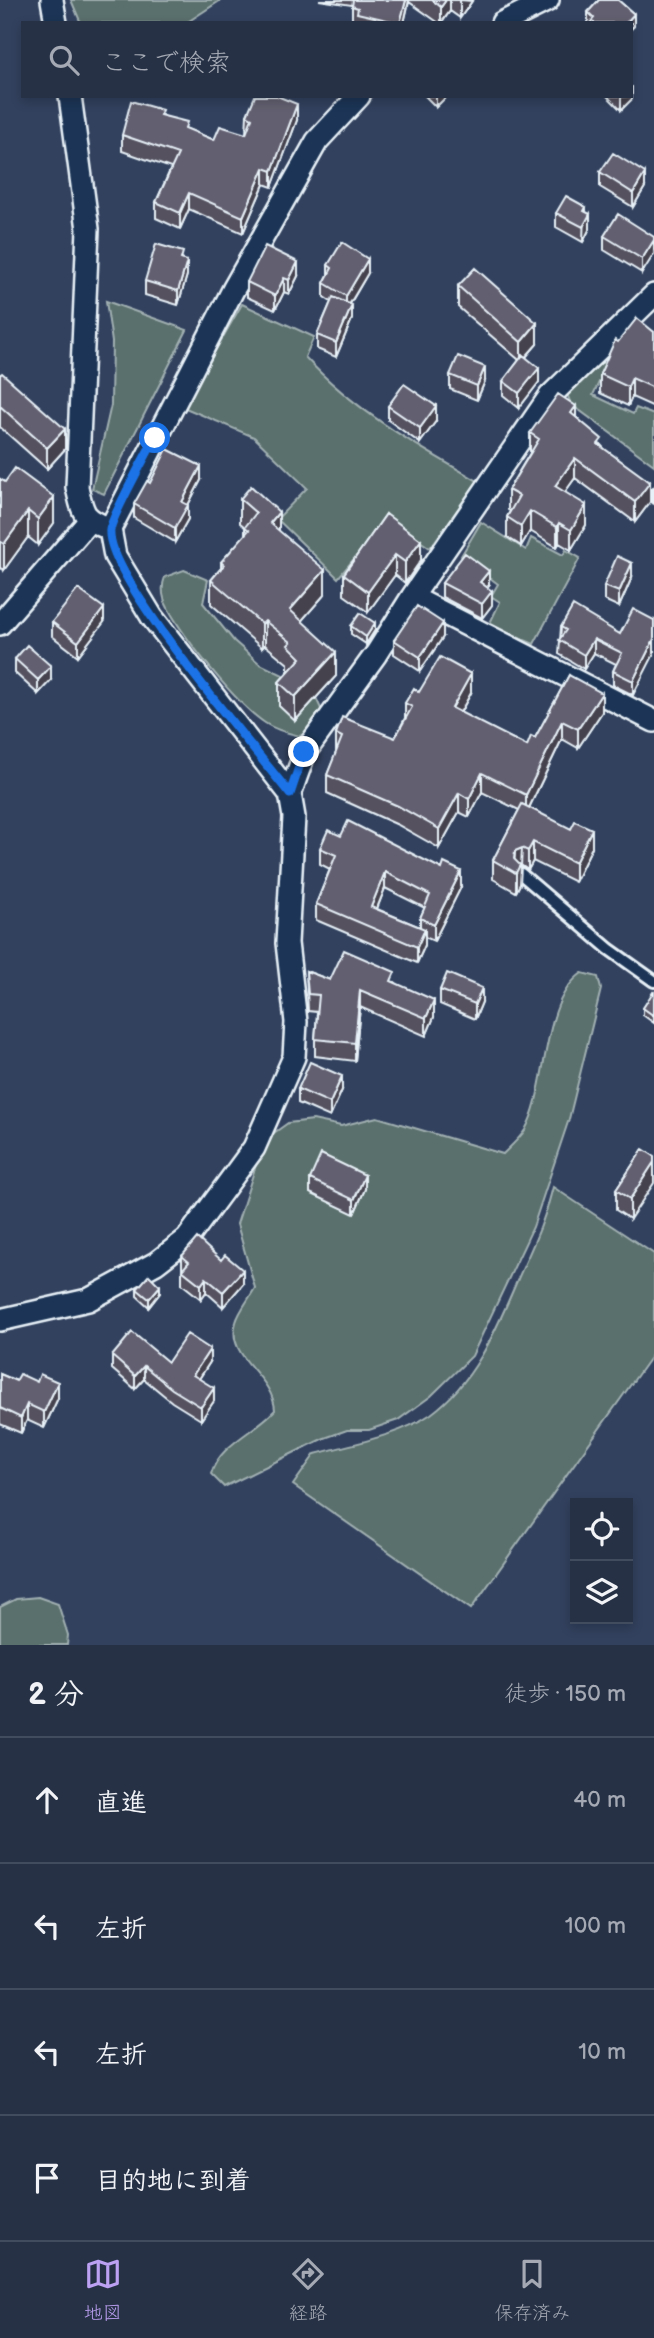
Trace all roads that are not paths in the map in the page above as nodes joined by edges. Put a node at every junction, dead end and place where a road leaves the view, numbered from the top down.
1 (52, 0) edge
2 (548, 0) edge
3 (56, 21) edge
4 (506, 21) edge
5 (71, 98) edge
6 (357, 98) edge
7 (654, 295) edge
8 (89, 521) junction
9 (110, 529) junction
10 (412, 597) junction
11 (0, 624) edge
12 (654, 721) edge
13 (290, 794) junction
14 (521, 874) edge
15 (654, 981) edge
16 (0, 1320) edge

1 - 3 street
2 - 4 street
5 - 8 street
6 - 9 street
7 - 10 street
8 - 9 street
8 - 11 street
9 - 13 street
10 - 12 street
10 - 13 street
13 - 16 street
14 - 15 lane

